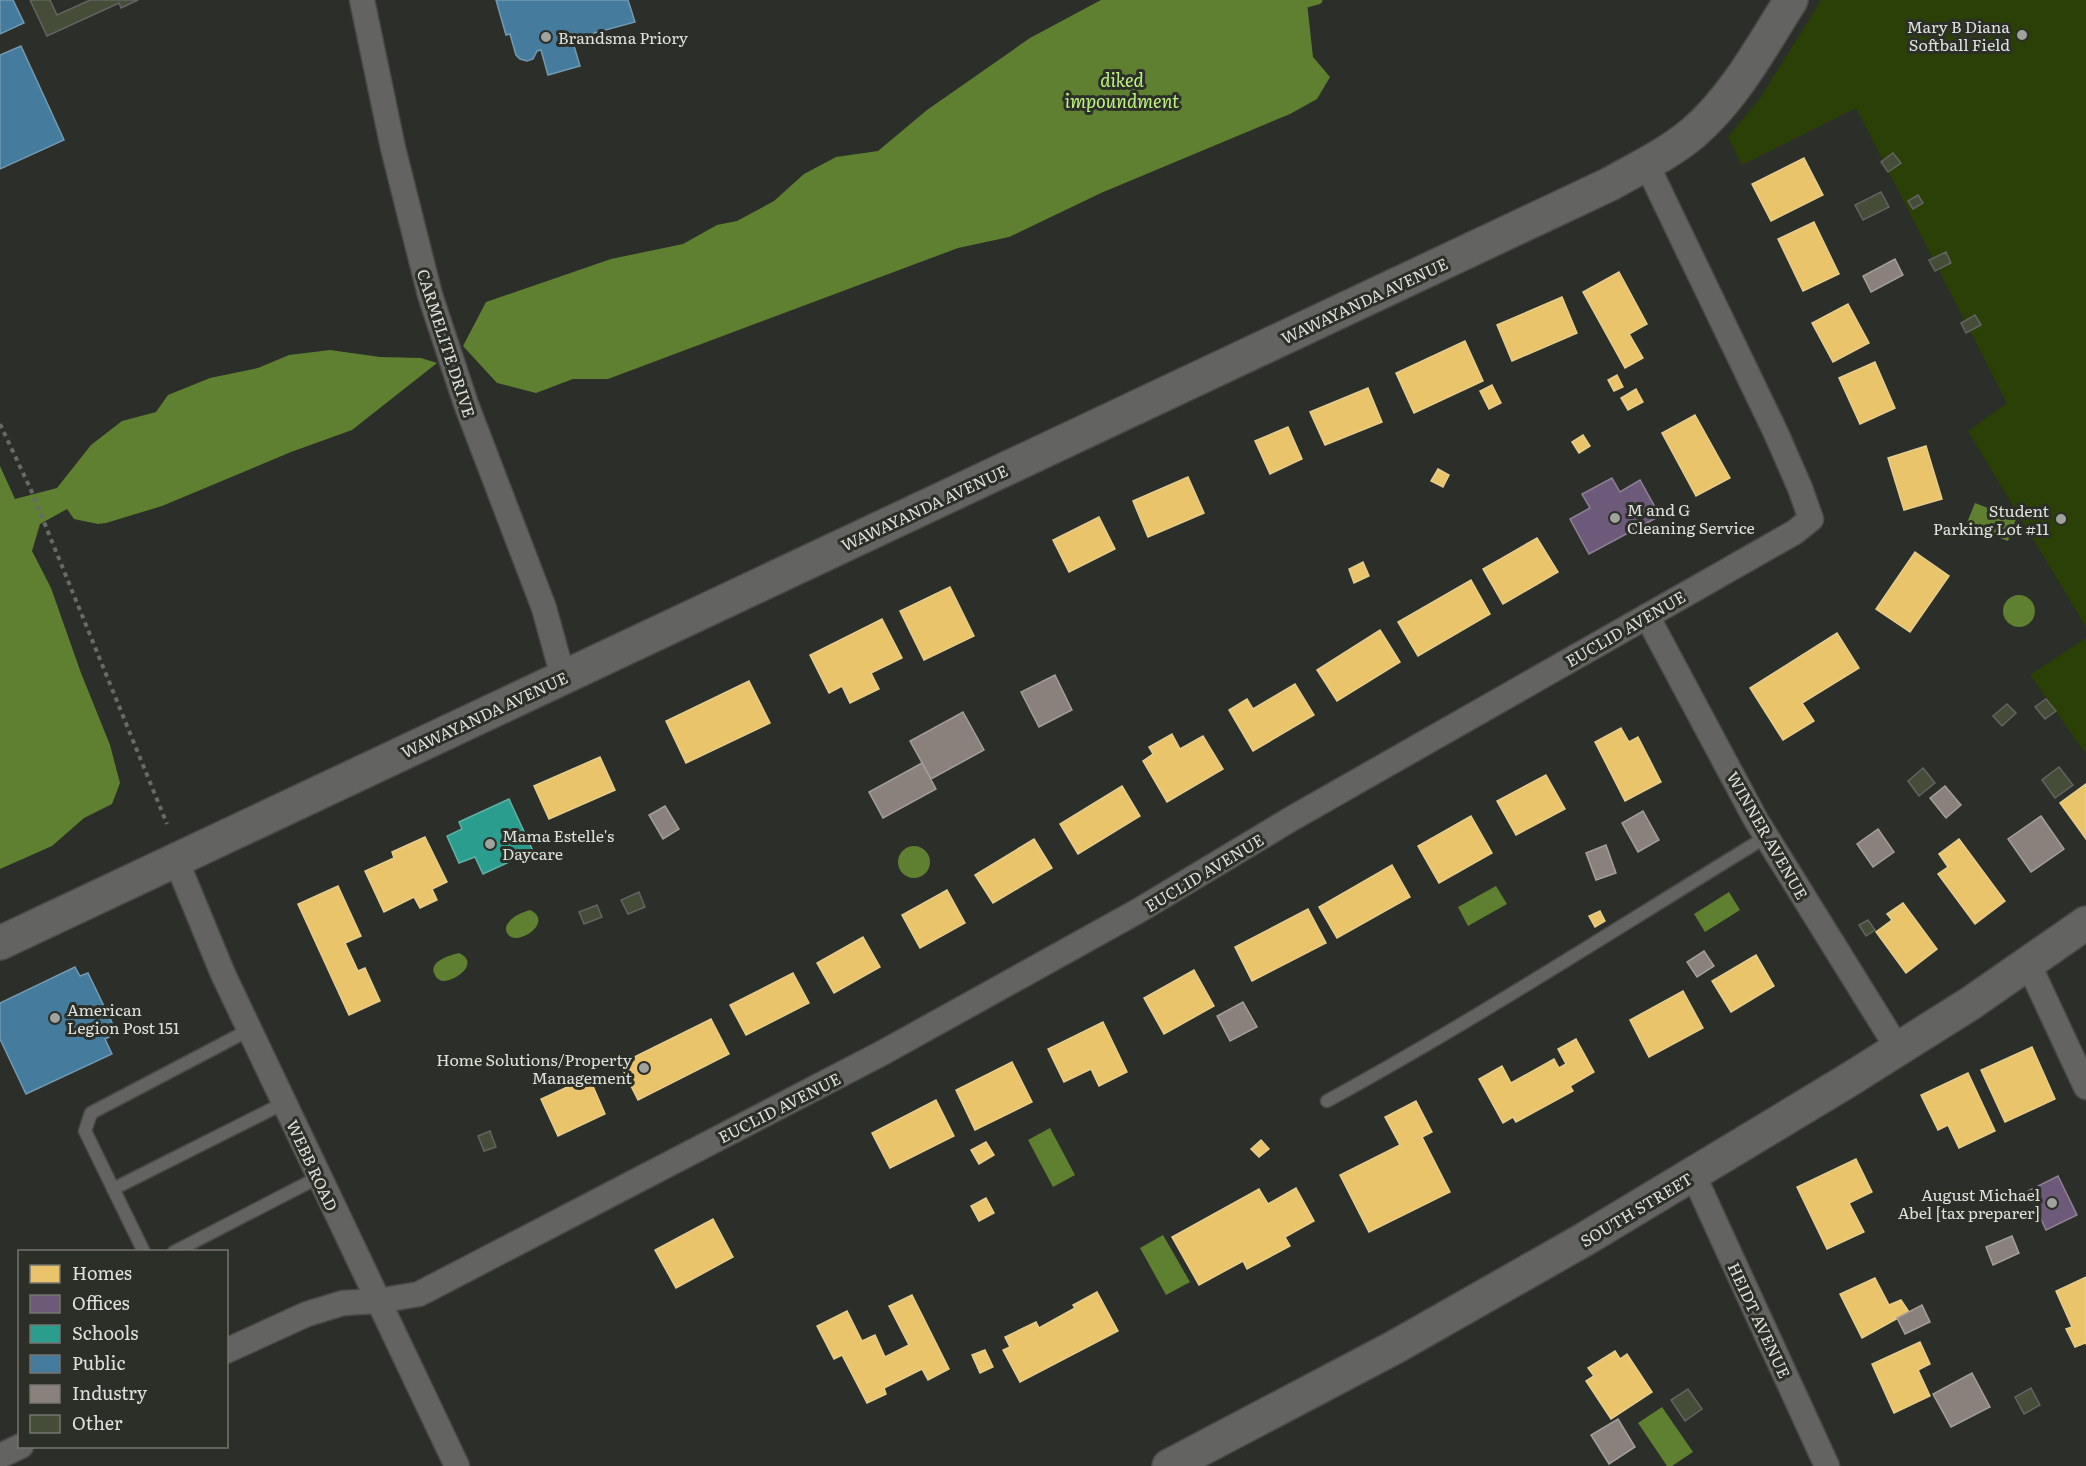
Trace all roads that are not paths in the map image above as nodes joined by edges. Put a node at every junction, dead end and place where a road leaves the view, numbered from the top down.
1 (362, 0) edge
2 (1791, 0) edge
3 (1646, 163) junction
4 (1647, 616) junction
5 (563, 677) junction
6 (1766, 837) junction
7 (176, 860) junction
8 (2086, 923) edge
9 (0, 943) edge
10 (2028, 963) junction
11 (249, 1030) junction
12 (1898, 1049) junction
13 (2086, 1087) edge
14 (1327, 1101) dead end
15 (284, 1103) junction
16 (1693, 1174) junction
17 (319, 1177) junction
18 (113, 1189) junction
19 (144, 1250) edge
20 (176, 1250) edge
21 (378, 1301) junction
22 (228, 1350) edge
23 (18, 1447) edge
24 (0, 1456) edge
25 (457, 1466) edge
26 (1169, 1466) edge
27 (1827, 1466) edge

1 - 5 street, CARMELITE DRIVE
2 - 3 street, WAWAYANDA AVENUE
3 - 4 street, EUCLID AVENUE
3 - 5 street, WAWAYANDA AVENUE
4 - 6 street, WINNER AVENUE
4 - 21 street, EUCLID AVENUE
5 - 7 street, WAWAYANDA AVENUE
6 - 12 street, WINNER AVENUE
6 - 14 lane
7 - 9 street, WAWAYANDA AVENUE
7 - 11 street, WEBB ROAD
8 - 10 street, SOUTH STREET
10 - 12 street, SOUTH STREET
10 - 13 street
11 - 15 street, WEBB ROAD
11 - 18 lane
12 - 16 street, SOUTH STREET
15 - 17 street, WEBB ROAD
15 - 18 lane
16 - 26 street, SOUTH STREET
16 - 27 street, HEIDT AVENUE
17 - 20 lane
17 - 21 street, WEBB ROAD
18 - 19 lane
21 - 22 street, EUCLID AVENUE
21 - 25 street, WEBB ROAD
23 - 24 street

